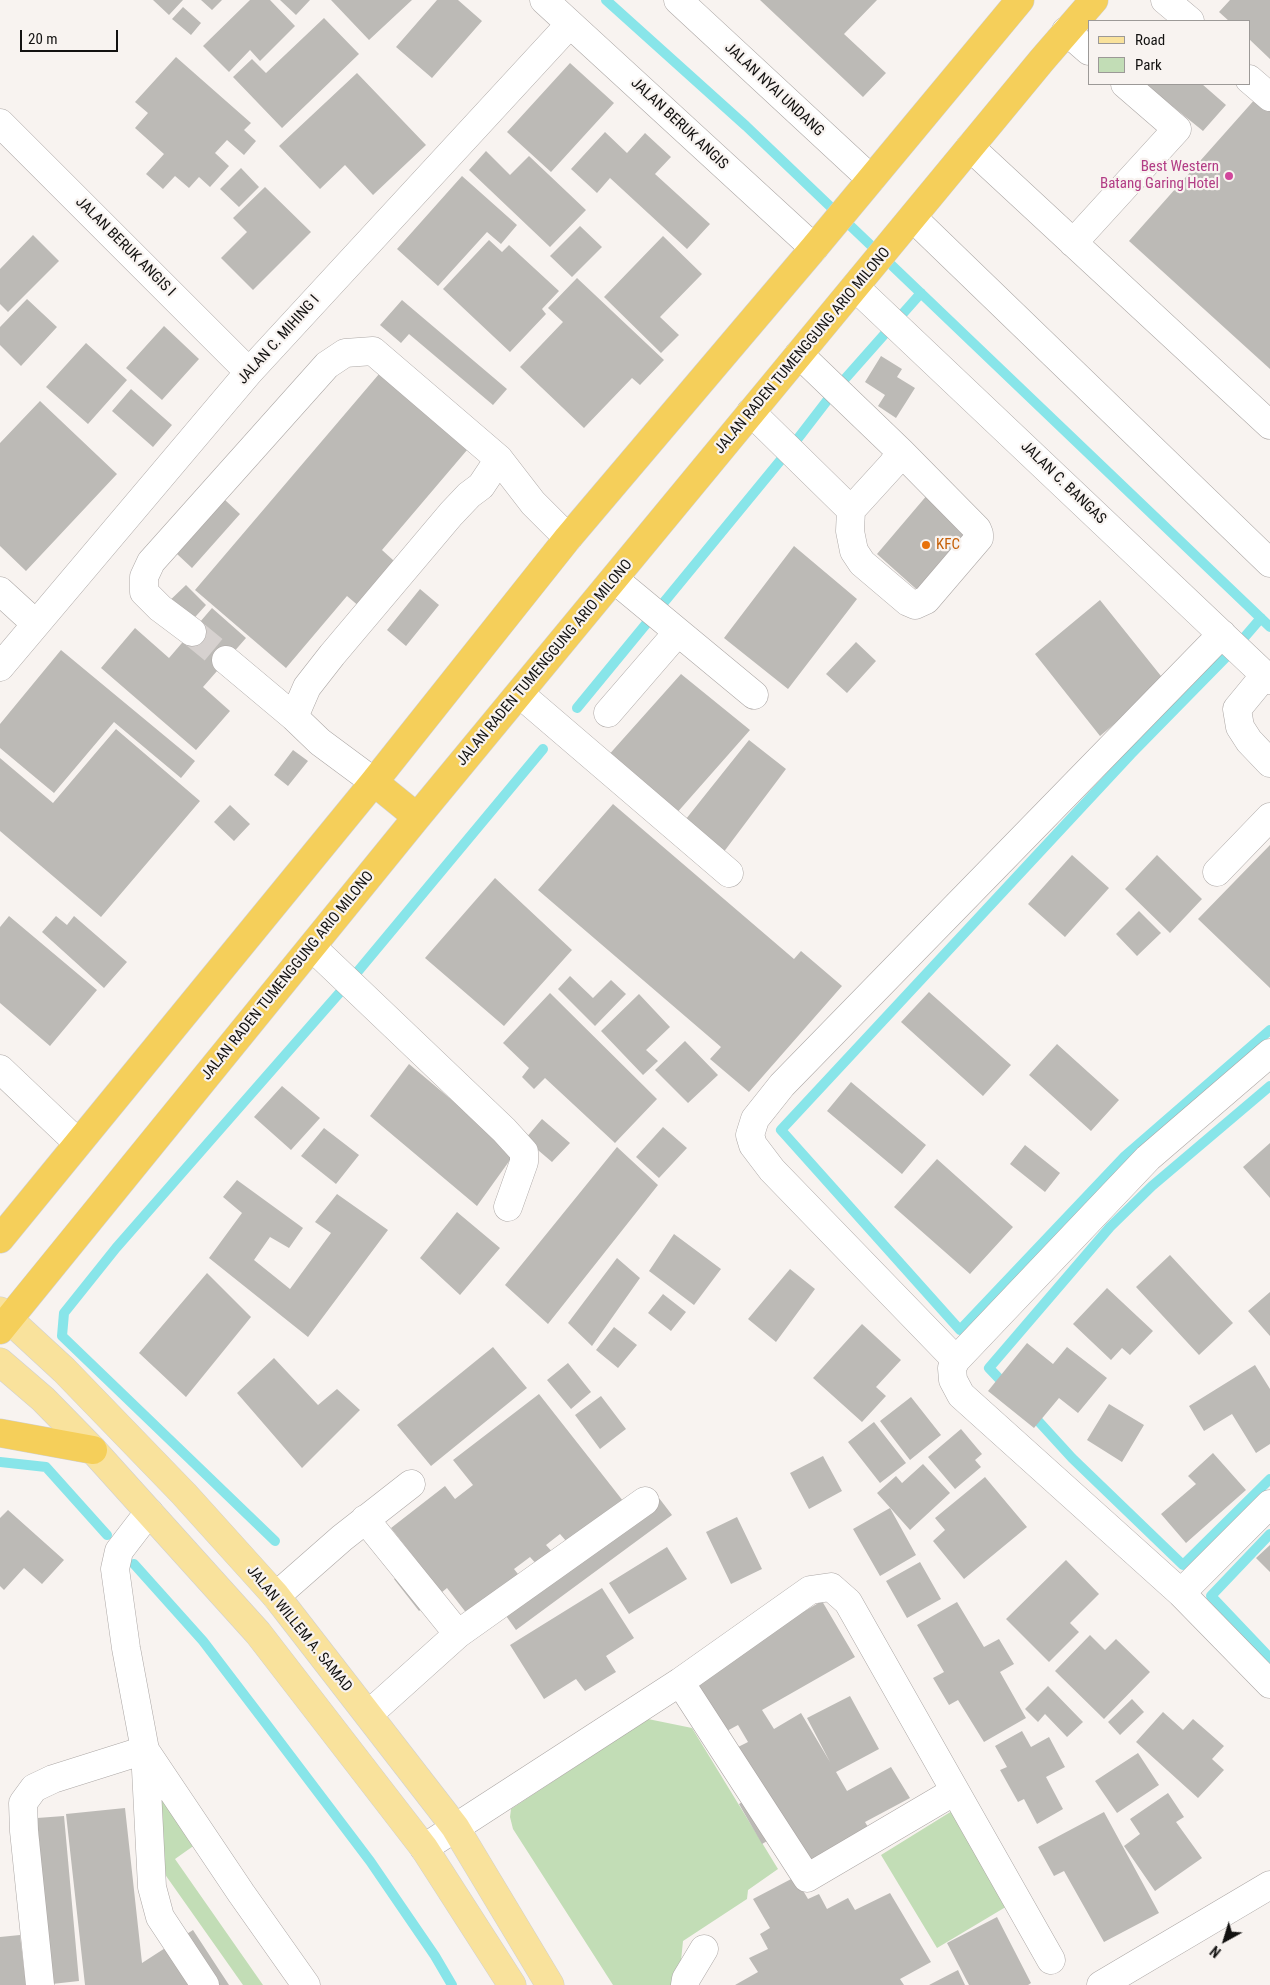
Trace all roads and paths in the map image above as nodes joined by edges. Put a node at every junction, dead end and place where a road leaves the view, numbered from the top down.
1 (544, 0) edge
2 (678, 0) edge
3 (1020, 0) edge
4 (1094, 0) edge
5 (1165, 0) edge
6 (1189, 20) edge
7 (570, 24) junction
8 (1066, 31) junction
9 (1088, 50) edge
10 (1250, 80) edge
11 (1126, 85) edge
12 (1270, 97) edge
13 (0, 123) edge
14 (970, 147) junction
15 (864, 188) junction
16 (906, 226) junction
17 (819, 240) junction
18 (1073, 243) junction
19 (862, 279) junction
20 (799, 354) junction
21 (249, 372) junction
22 (751, 412) junction
23 (1270, 424) edge
24 (901, 452) junction
25 (499, 459) junction
26 (851, 510) junction
27 (568, 538) junction
28 (1270, 563) edge
29 (614, 579) junction
30 (0, 591) edge
31 (36, 624) junction
32 (672, 628) junction
33 (192, 632) tunnel mouth
34 (1222, 634) junction
35 (226, 660) tunnel mouth
36 (0, 667) edge
37 (1268, 678) edge
38 (520, 694) junction
39 (754, 695) dead end
40 (608, 713) dead end
41 (294, 718) junction
42 (1270, 763) edge
43 (374, 782) junction
44 (1270, 817) edge
45 (417, 818) junction
46 (1217, 872) dead end
47 (729, 873) dead end
48 (312, 947) junction
49 (1270, 1053) edge
50 (0, 1069) edge
51 (78, 1143) junction
52 (508, 1207) dead end
53 (0, 1239) edge
54 (3, 1320) edge
55 (956, 1360) junction
56 (0, 1362) edge
57 (0, 1433) edge
58 (93, 1450) junction
59 (411, 1484) dead end
60 (645, 1501) dead end
61 (1270, 1504) edge
62 (148, 1512) junction
63 (365, 1519) junction
64 (1182, 1593) junction
65 (276, 1596) junction
66 (458, 1634) junction
67 (680, 1682) junction
68 (1270, 1684) edge
69 (369, 1714) junction
70 (145, 1750) junction
71 (955, 1791) junction
72 (455, 1827) junction
73 (424, 1848) junction
74 (1270, 1885) edge
75 (704, 1949) dead end
76 (1052, 1960) dead end
77 (40, 1985) edge
78 (205, 1985) edge
79 (306, 1985) edge
80 (512, 1985) edge
81 (550, 1985) edge
82 (685, 1985) edge
83 (1101, 1985) edge

1 - 7 street, JALAN BERUK ANGIS
2 - 15 street, JALAN NYAI UNDANG
3 - 15 highway
4 - 8 highway, JALAN RADEN TUMENGGUNG ARIO MILONO
5 - 6 street
7 - 17 street, JALAN BERUK ANGIS
7 - 21 street, JALAN C. MIHING I
8 - 9 street
8 - 14 highway, JALAN RADEN TUMENGGUNG ARIO MILONO
10 - 12 street
11 - 18 street
13 - 21 street, JALAN BERUK ANGIS I
14 - 16 highway, JALAN RADEN TUMENGGUNG ARIO MILONO
14 - 18 street
15 - 17 highway
16 - 19 highway, JALAN RADEN TUMENGGUNG ARIO MILONO
16 - 28 street
17 - 27 highway
18 - 23 street
19 - 20 highway, JALAN RADEN TUMENGGUNG ARIO MILONO
19 - 34 street, JALAN C. BANGAS
20 - 22 highway, JALAN RADEN TUMENGGUNG ARIO MILONO
20 - 24 street
21 - 31 street, JALAN C. MIHING I
22 - 26 street
22 - 29 highway, JALAN RADEN TUMENGGUNG ARIO MILONO
24 - 26 street
24 - 26 street
25 - 27 street
25 - 33 street
25 - 41 street
27 - 43 highway
29 - 32 street
29 - 38 highway, JALAN RADEN TUMENGGUNG ARIO MILONO
30 - 31 street
31 - 36 street, JALAN C. MIHING I
32 - 39 street
32 - 40 street
34 - 37 street, JALAN C. BANGAS
34 - 55 street
35 - 41 street
37 - 42 street
38 - 45 highway, JALAN RADEN TUMENGGUNG ARIO MILONO
38 - 47 street
41 - 43 street
43 - 45 highway
43 - 51 highway
44 - 46 street
45 - 48 highway, JALAN RADEN TUMENGGUNG ARIO MILONO
48 - 52 street
48 - 54 highway, JALAN RADEN TUMENGGUNG ARIO MILONO
49 - 55 street
50 - 51 street
51 - 53 highway
54 - 65 main road, JALAN WILLEM A. SAMAD
55 - 64 street
56 - 58 main road
57 - 58 highway
58 - 62 main road
59 - 63 street
60 - 66 street
61 - 64 street
62 - 70 street
62 - 73 main road
63 - 65 street
63 - 66 street
64 - 68 street
65 - 69 main road, JALAN WILLEM A. SAMAD
66 - 69 street
67 - 71 street
67 - 71 street
67 - 72 street
69 - 72 main road, JALAN WILLEM A. SAMAD
70 - 77 street
70 - 78 street
70 - 79 street
71 - 76 street
72 - 73 street
72 - 81 main road, JALAN WILLEM A. SAMAD
73 - 80 main road
74 - 83 street
75 - 82 street

